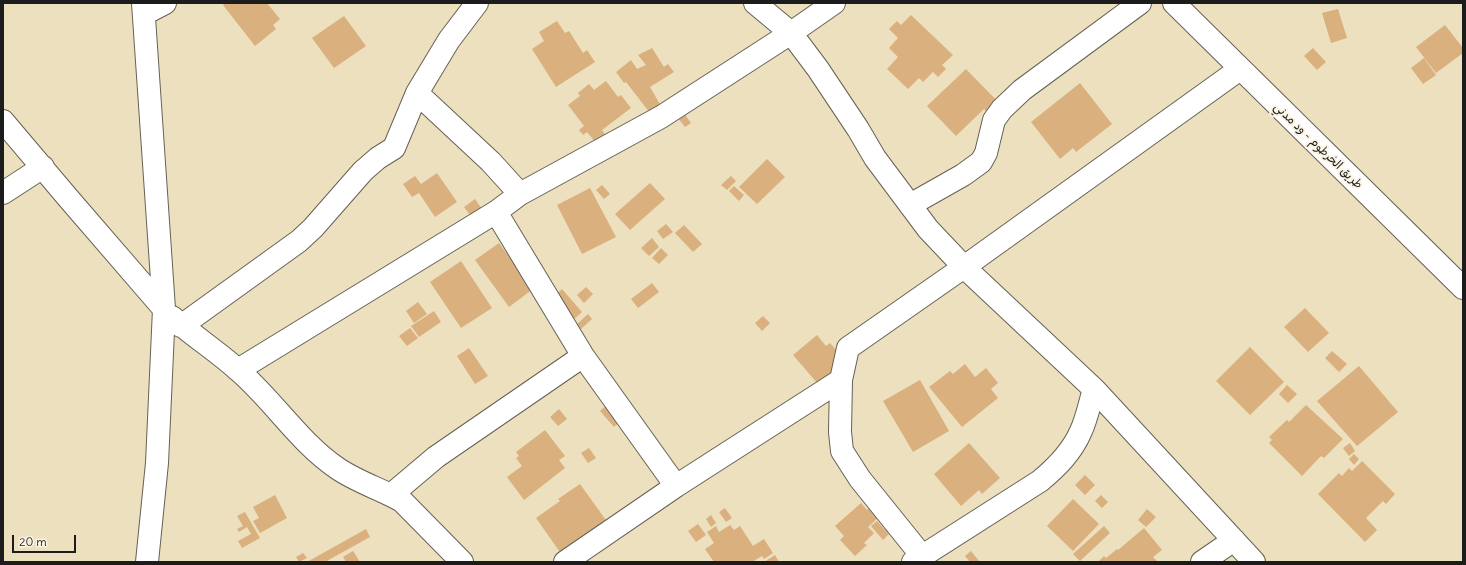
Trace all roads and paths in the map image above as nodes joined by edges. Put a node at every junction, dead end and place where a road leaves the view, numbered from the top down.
1 (165, 3) edge
2 (477, 3) edge
3 (756, 3) edge
4 (834, 3) edge
5 (1140, 3) edge
6 (1174, 3) edge
7 (144, 9) edge
8 (791, 33) junction
9 (1240, 69) junction
10 (417, 92) junction
11 (3, 121) edge
12 (43, 167) junction
13 (3, 193) edge
14 (520, 194) junction
15 (910, 205) junction
16 (496, 212) junction
17 (964, 267) junction
18 (1463, 288) edge
19 (164, 309) junction
20 (182, 326) junction
21 (583, 356) junction
22 (238, 370) junction
23 (841, 380) junction
24 (1094, 389) junction
25 (676, 486) junction
26 (391, 495) junction
27 (1234, 540) junction
28 (917, 559) edge
29 (147, 562) edge
30 (462, 562) edge
31 (565, 562) edge
32 (1202, 562) edge
33 (1254, 562) edge

1 - 7 main road
2 - 10 main road
3 - 8 main road
4 - 8 main road
5 - 15 main road
6 - 9 main road, طريق الخرطوم - ود مدني
7 - 19 main road
8 - 14 main road
8 - 15 main road
9 - 17 main road
9 - 18 main road, طريق الخرطوم - ود مدني
10 - 14 main road
10 - 20 main road
11 - 12 main road
12 - 13 main road
12 - 19 main road
14 - 16 main road
15 - 17 main road
16 - 21 main road
16 - 22 main road
17 - 23 main road
17 - 24 main road
19 - 20 main road
19 - 29 main road
20 - 22 main road
21 - 25 main road
21 - 26 main road
22 - 26 main road
23 - 25 main road
23 - 28 main road
24 - 27 main road
24 - 28 main road
25 - 31 main road
26 - 30 main road
27 - 32 main road
27 - 33 main road

